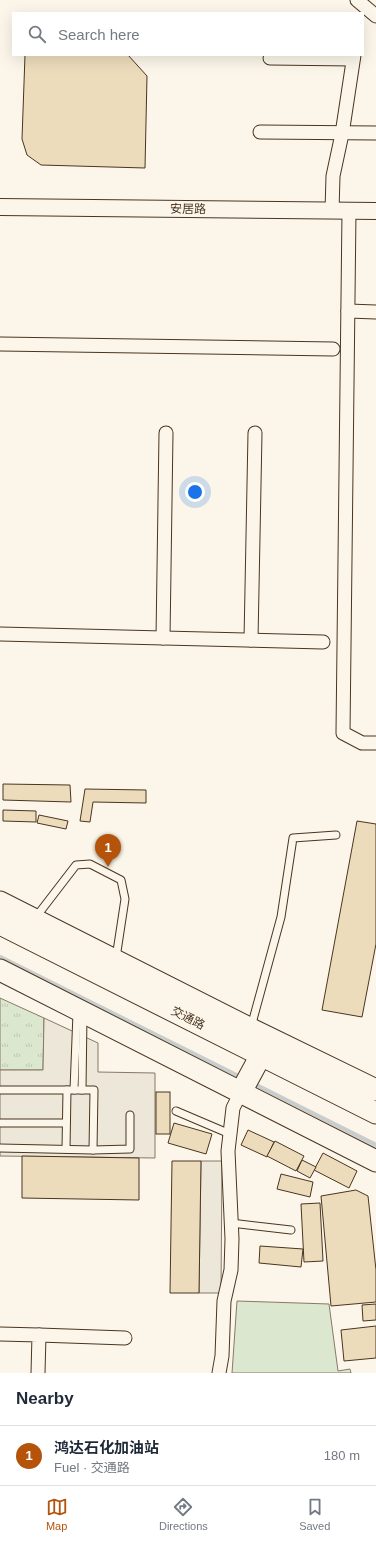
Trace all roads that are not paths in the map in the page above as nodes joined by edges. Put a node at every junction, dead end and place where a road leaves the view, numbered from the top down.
1 (360, 6) edge
2 (376, 16) edge
3 (353, 57) edge
4 (270, 58) dead end
5 (260, 132) dead end
6 (376, 133) edge
7 (342, 134) junction
8 (0, 207) edge
9 (332, 211) junction
10 (350, 211) junction
11 (376, 211) edge
12 (348, 311) junction
13 (376, 312) edge
14 (0, 344) edge
15 (332, 349) dead end
16 (166, 433) dead end
17 (255, 433) dead end
18 (0, 634) edge
19 (164, 638) junction
20 (251, 640) junction
21 (323, 642) dead end
22 (376, 743) edge
23 (336, 835) dead end
24 (0, 902) edge
25 (34, 920) junction
26 (0, 924) edge
27 (115, 960) junction
28 (0, 970) edge
29 (80, 1010) junction
30 (251, 1029) junction
31 (261, 1055) junction
32 (0, 1090) edge
33 (66, 1090) junction
34 (74, 1090) junction
35 (82, 1090) junction
36 (376, 1090) edge
37 (241, 1092) junction
38 (176, 1111) dead end
39 (376, 1113) edge
40 (130, 1115) dead end
41 (0, 1122) edge
42 (66, 1123) junction
43 (230, 1134) junction
44 (0, 1148) edge
45 (66, 1149) junction
46 (93, 1150) junction
47 (376, 1161) edge
48 (231, 1223) junction
49 (291, 1230) dead end
50 (0, 1334) edge
51 (39, 1335) junction
52 (125, 1338) dead end
53 (38, 1373) edge
54 (219, 1373) edge

1 - 2 street
3 - 4 street
3 - 7 street
5 - 7 street
6 - 7 street
7 - 9 street
8 - 9 street, 安居路
9 - 10 street, 安居路
10 - 11 street, 安居路
10 - 12 street
12 - 13 street
12 - 22 street
14 - 15 street
16 - 19 street
17 - 20 street
18 - 19 street
19 - 20 street
20 - 21 street
23 - 30 lane
24 - 25 main road, 交通路
25 - 27 main road, 交通路
25 - 27 lane
26 - 31 main road, 交通路
27 - 30 main road, 交通路
28 - 29 main road
29 - 34 lane
29 - 35 lane
29 - 37 main road
30 - 36 main road, 交通路
31 - 37 main road
31 - 39 main road, 交通路
32 - 33 lane
33 - 34 lane
33 - 42 lane
34 - 35 lane
35 - 46 lane
37 - 43 street
37 - 47 main road
38 - 43 lane
40 - 46 lane
41 - 42 lane
42 - 45 lane
43 - 48 street
44 - 45 lane
45 - 46 lane
48 - 49 lane
48 - 54 street
50 - 51 street
51 - 52 street
51 - 53 street

